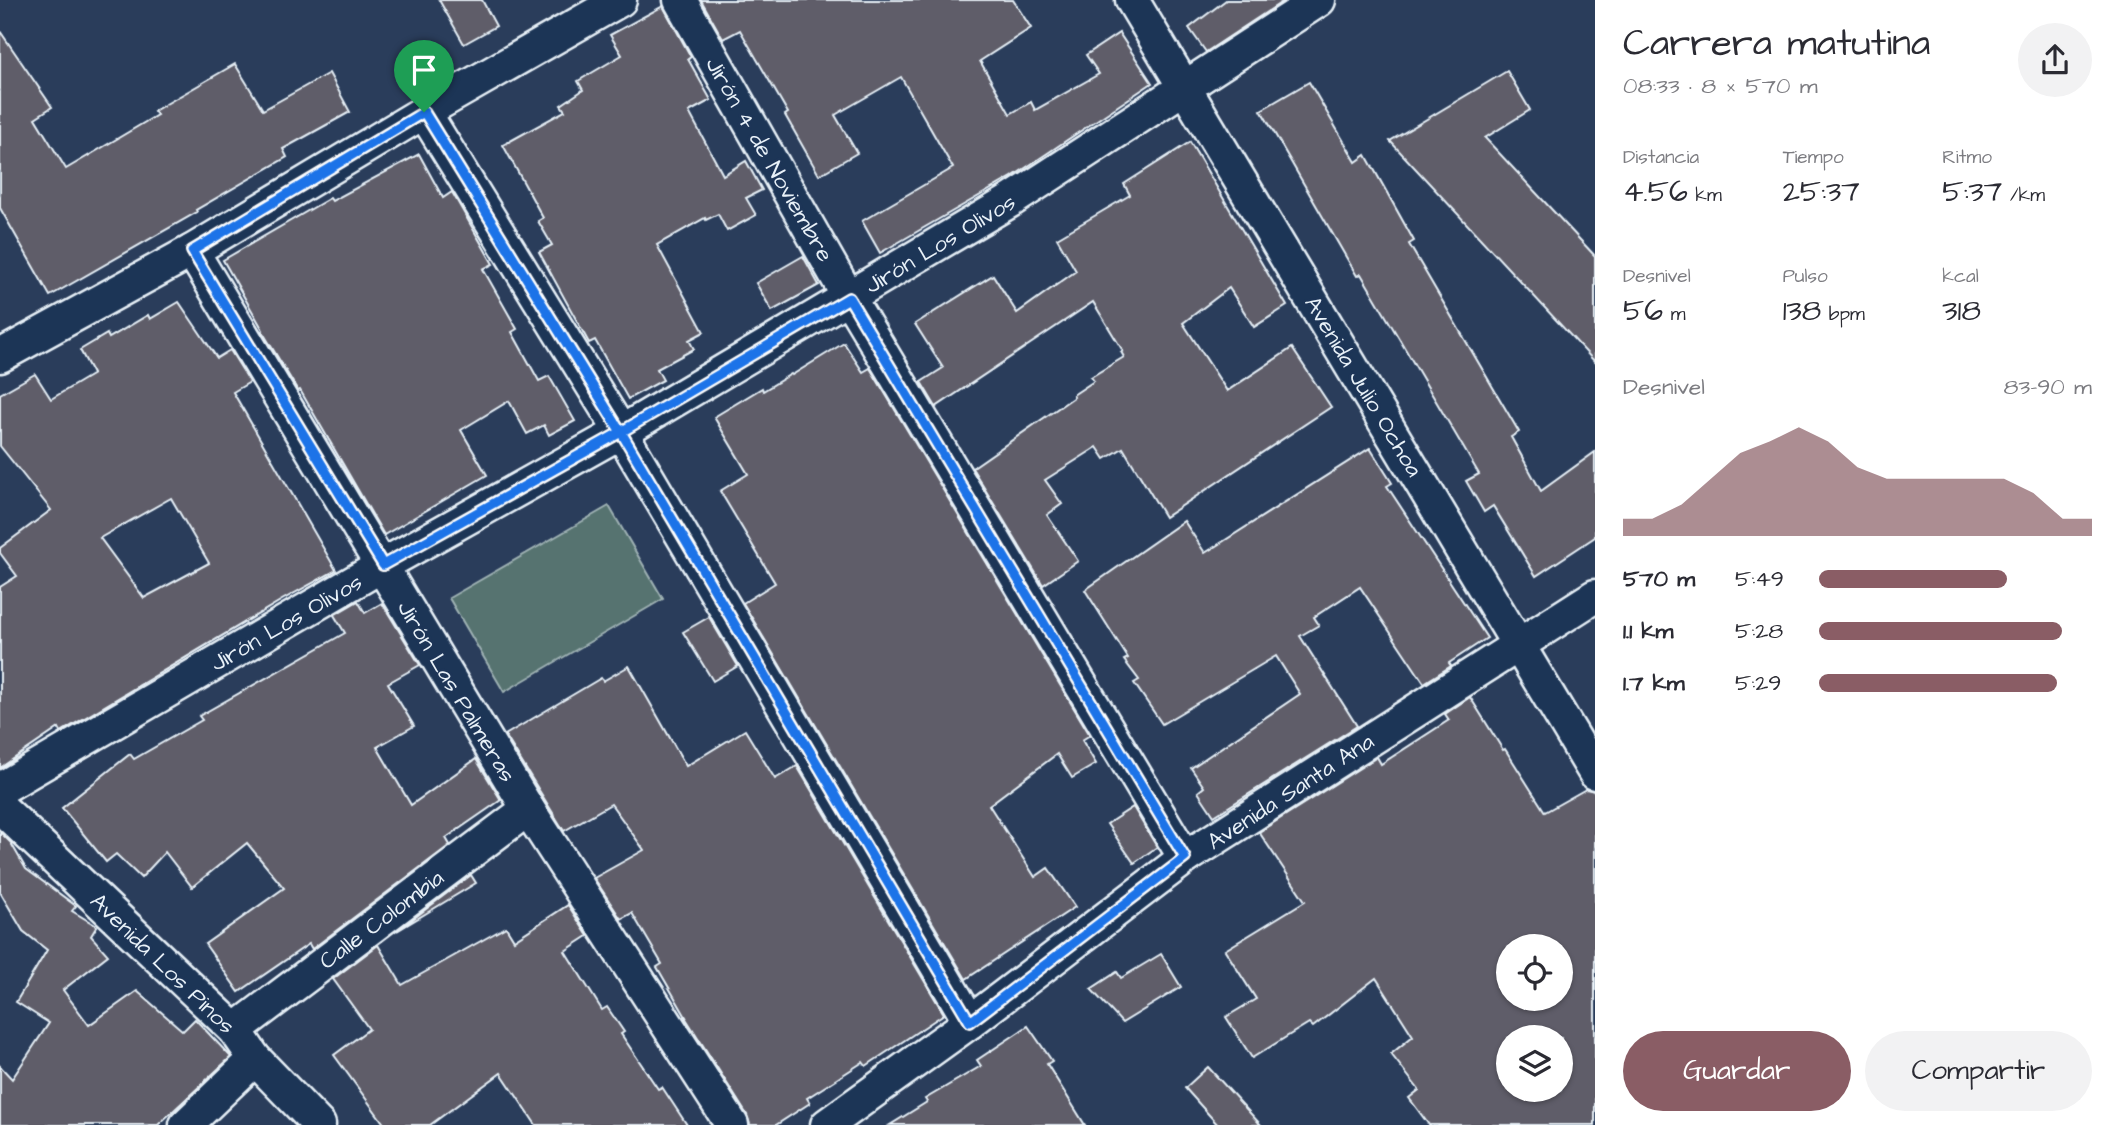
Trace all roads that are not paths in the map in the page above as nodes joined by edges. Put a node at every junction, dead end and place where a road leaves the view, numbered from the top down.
1 (620, 0) edge
2 (680, 0) edge
3 (1132, 0) edge
4 (1319, 0) edge
5 (1185, 87) junction
6 (424, 112) junction
7 (192, 251) junction
8 (849, 298) junction
9 (0, 356) edge
10 (621, 432) junction
11 (383, 565) junction
12 (1595, 596) edge
13 (1519, 645) junction
14 (1595, 773) edge
15 (0, 789) edge
16 (0, 807) edge
17 (528, 809) junction
18 (1185, 858) junction
19 (970, 1022) junction
20 (235, 1030) junction
21 (255, 1059) junction
22 (186, 1125) edge
23 (319, 1125) edge
24 (732, 1125) edge
25 (827, 1125) edge

1 - 6 street
2 - 8 street, Jirón 4 de Noviembre
3 - 5 street, Avenida Julio Ochoa
4 - 5 street, Jirón Los Olivos
5 - 8 street, Jirón Los Olivos
5 - 13 street, Avenida Julio Ochoa
6 - 7 street
6 - 10 street
7 - 9 street
7 - 11 street, Jirón Las Palmeras
8 - 10 street, Jirón Los Olivos
8 - 18 street, Jirón 4 de Noviembre
10 - 11 street, Jirón Los Olivos
10 - 19 street
11 - 15 street, Jirón Los Olivos
11 - 17 street, Jirón Las Palmeras
12 - 13 street, Avenida Santa Ana
13 - 14 street, Avenida Julio Ochoa
13 - 18 street, Avenida Santa Ana
16 - 20 street, Avenida Los Pinos
17 - 20 street, Calle Colombia
17 - 24 street, Jirón Las Palmeras
18 - 19 street, Avenida Santa Ana
19 - 25 street, Avenida Santa Ana
20 - 21 street, Avenida Los Pinos
21 - 22 street
21 - 23 street, Avenida Los Pinos

